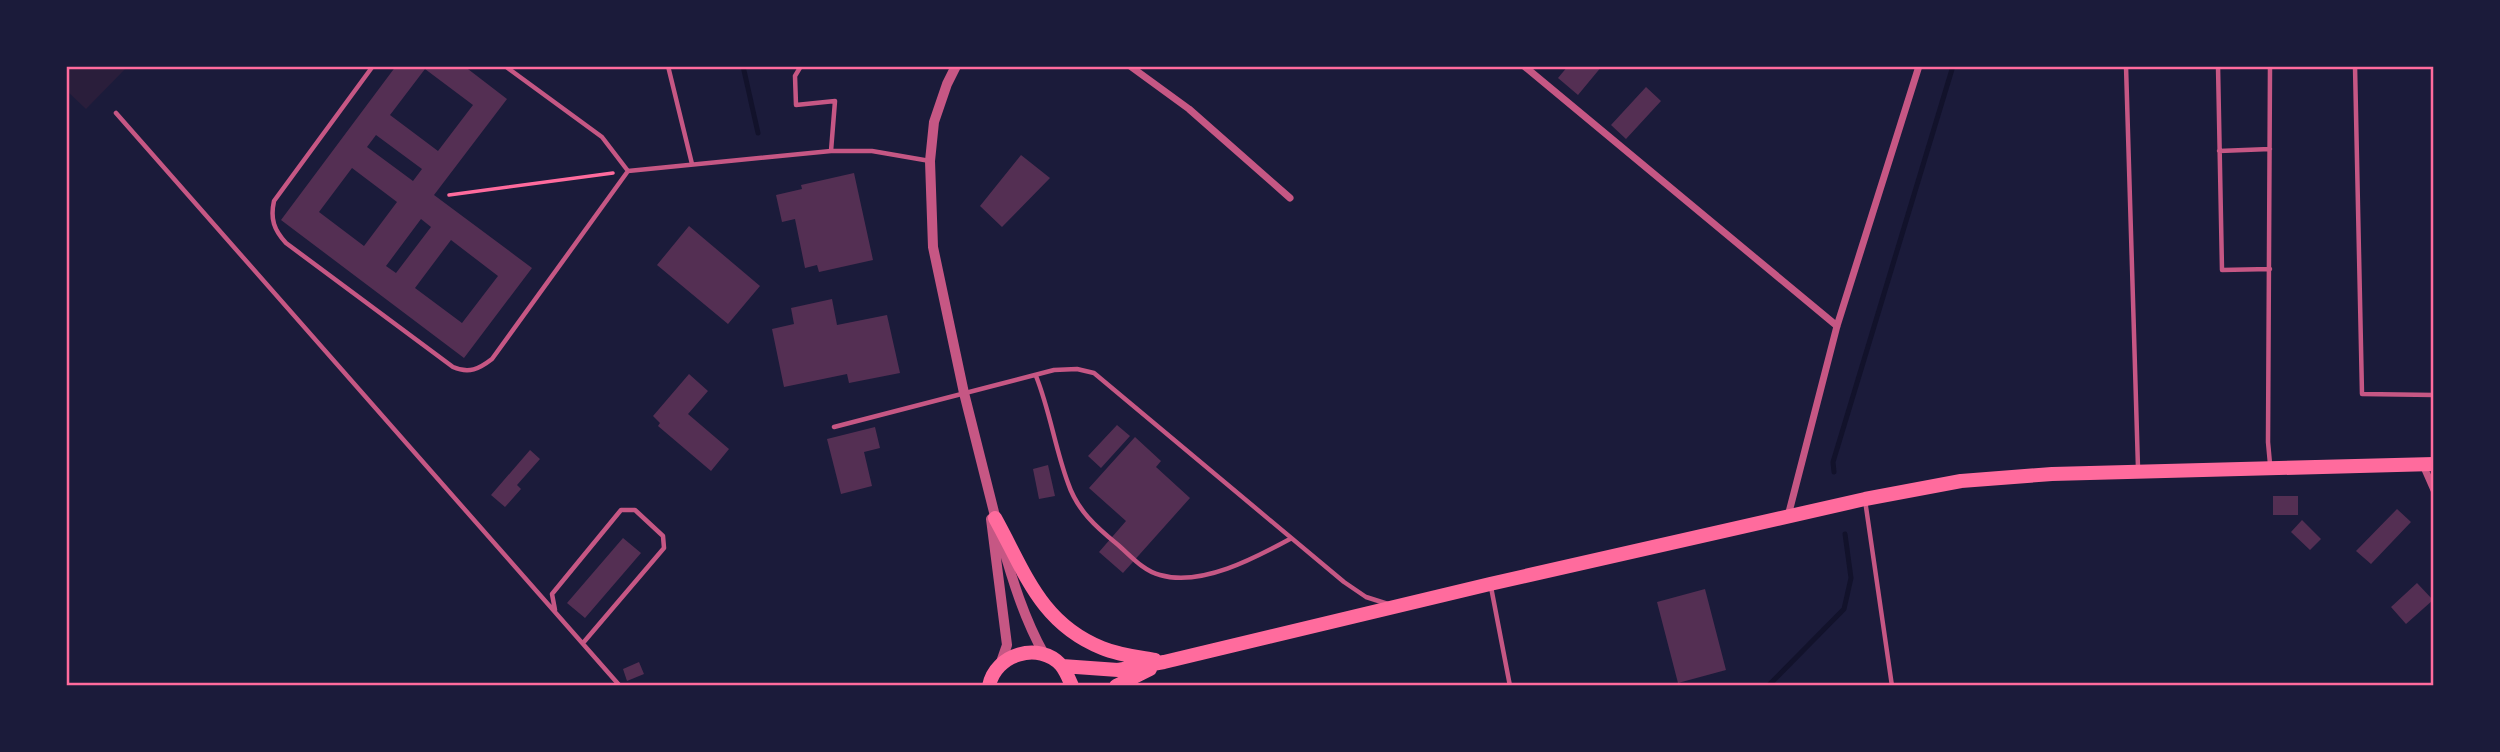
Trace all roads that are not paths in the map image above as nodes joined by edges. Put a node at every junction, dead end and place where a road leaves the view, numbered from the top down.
1 (373, 66) edge
2 (505, 66) edge
3 (668, 66) edge
4 (802, 66) edge
5 (956, 66) edge
6 (1130, 66) edge
7 (1524, 66) edge
8 (1919, 66) edge
9 (2126, 66) edge
10 (2218, 66) edge
11 (2270, 66) edge
12 (2355, 66) edge
13 (116, 113) dead end
14 (2270, 149) junction
15 (831, 151) junction
16 (2220, 151) junction
17 (930, 161) junction
18 (692, 165) junction
19 (628, 171) junction
20 (1290, 198) dead end
21 (2270, 269) junction
22 (1837, 326) junction
23 (1036, 376) junction
24 (964, 393) junction
25 (2434, 395) edge
26 (834, 427) dead end
27 (2428, 464) edge
28 (2270, 469) junction
29 (2138, 472) junction
30 (2434, 490) edge
31 (988, 495) junction
32 (1865, 499) junction
33 (1788, 516) junction
34 (995, 517) junction
35 (1290, 538) junction
36 (1490, 584) junction
37 (1395, 607) junction
38 (555, 610) junction
39 (583, 643) junction
40 (1044, 654) junction
41 (1164, 662) junction
42 (999, 666) junction
43 (1062, 666) junction
44 (987, 684) edge
45 (620, 685) edge
46 (1072, 685) edge
47 (1116, 685) edge
48 (1510, 685) edge
49 (1892, 685) edge

1 - 19 lane
2 - 19 lane
3 - 18 lane
4 - 15 lane
5 - 17 street
6 - 20 street
7 - 22 street
8 - 22 street
9 - 29 lane
10 - 16 lane
11 - 14 lane
12 - 25 lane
13 - 38 lane
14 - 16 lane
14 - 21 lane
15 - 17 lane
15 - 18 lane
16 - 21 lane
17 - 24 street
18 - 19 lane
21 - 28 lane
22 - 33 street
23 - 24 lane
23 - 35 lane
23 - 35 lane
24 - 26 lane
24 - 31 street
27 - 28 main road
27 - 30 street
28 - 29 main road
29 - 32 main road
31 - 34 street
31 - 42 street
32 - 33 main road
32 - 49 lane
33 - 36 main road
34 - 40 street
34 - 41 main road
35 - 37 lane
36 - 37 main road
36 - 48 lane
37 - 41 main road
38 - 39 lane
38 - 39 lane
39 - 45 lane
40 - 42 main road
40 - 43 main road
41 - 43 main road
41 - 47 main road
42 - 44 main road
43 - 46 main road

